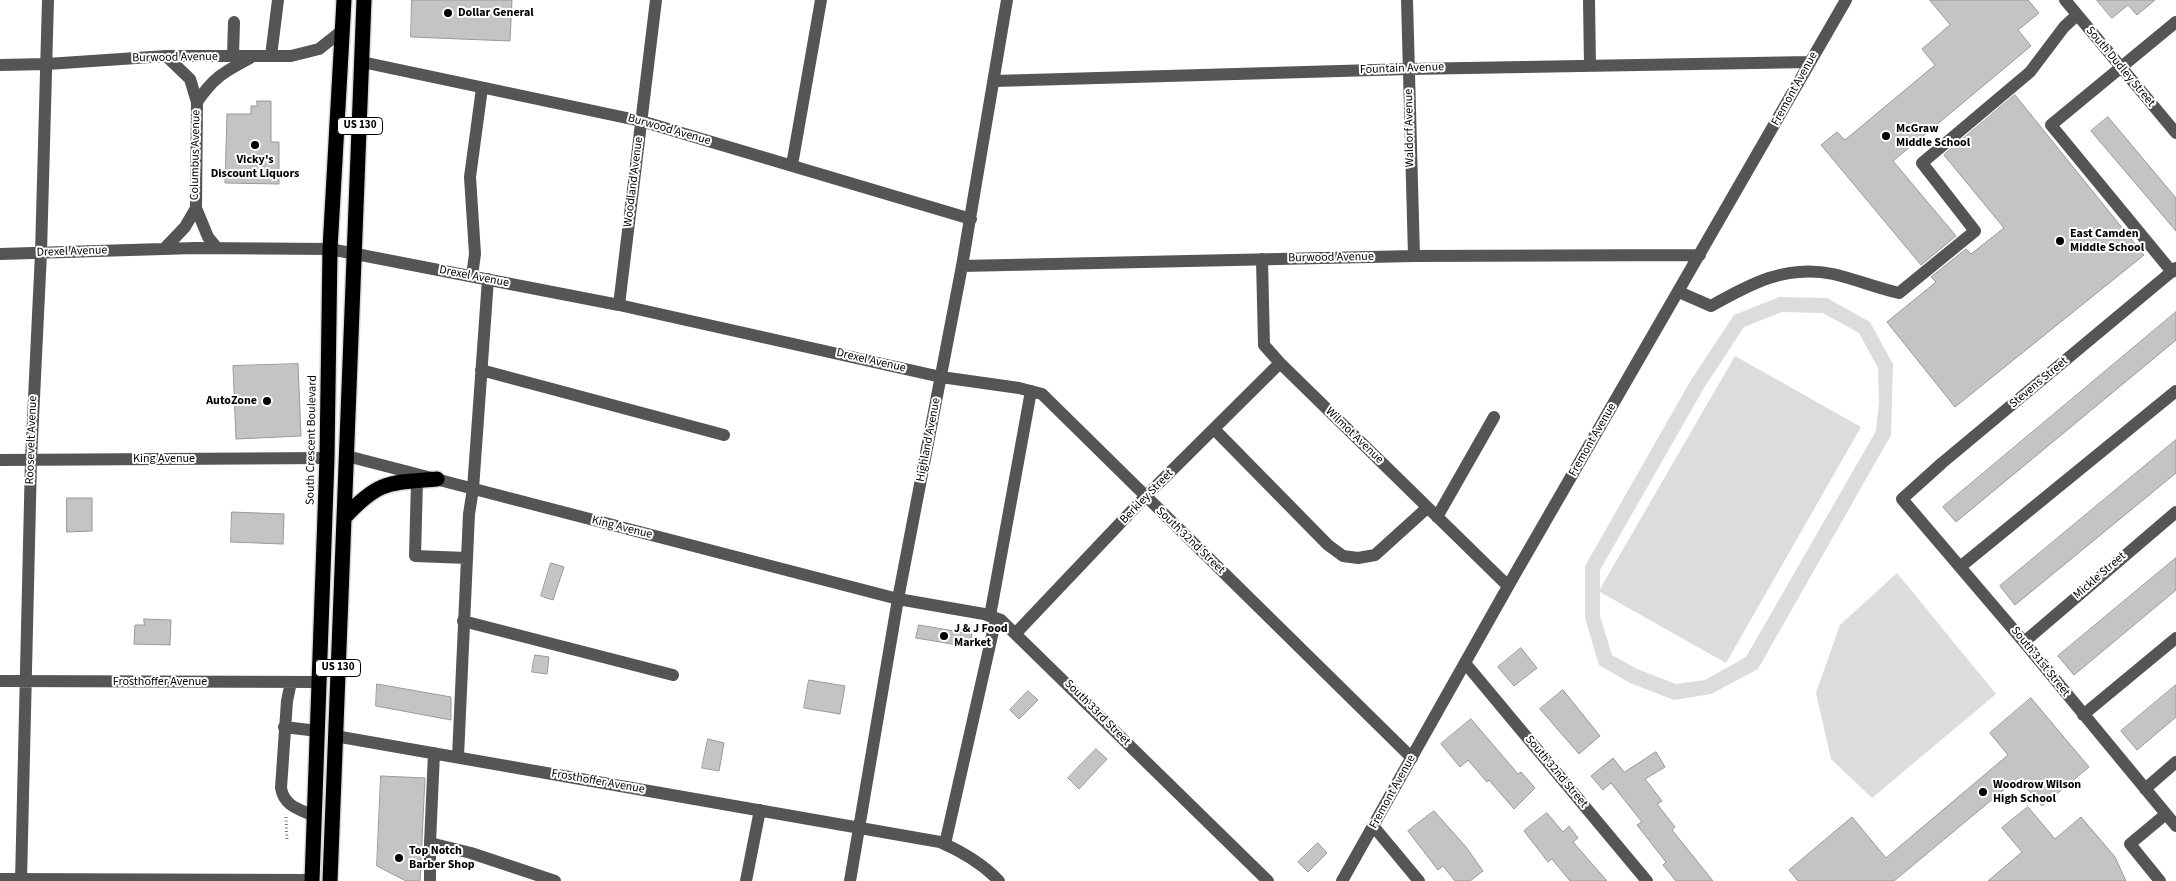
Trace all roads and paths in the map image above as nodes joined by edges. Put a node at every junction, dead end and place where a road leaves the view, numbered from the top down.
1 (48, 0) edge
2 (278, 0) edge
3 (344, 0) edge
4 (364, 0) edge
5 (656, 0) edge
6 (821, 0) edge
7 (1007, 0) edge
8 (1407, 0) edge
9 (1589, 0) edge
10 (1846, 0) edge
11 (2065, 0) edge
12 (2077, 15) junction
13 (234, 22) dead end
14 (2176, 22) edge
15 (343, 30) junction
16 (166, 56) junction
17 (233, 56) junction
18 (271, 56) junction
19 (252, 57) junction
20 (362, 62) junction
21 (1810, 62) junction
22 (47, 64) junction
23 (0, 65) edge
24 (1590, 66) junction
25 (1409, 69) junction
26 (2121, 69) junction
27 (994, 81) junction
28 (482, 88) junction
29 (197, 102) junction
30 (642, 121) junction
31 (2176, 134) edge
32 (792, 166) junction
33 (196, 208) junction
34 (971, 219) junction
35 (217, 248) junction
36 (164, 249) junction
37 (330, 249) junction
38 (41, 253) junction
39 (355, 253) junction
40 (0, 254) edge
41 (1700, 255) junction
42 (1414, 256) junction
43 (1262, 259) junction
44 (962, 266) junction
45 (2174, 270) edge
46 (472, 276) junction
47 (488, 279) junction
48 (1679, 292) junction
49 (619, 305) junction
50 (1280, 363) junction
51 (481, 370) junction
52 (941, 377) junction
53 (2176, 391) edge
54 (1031, 392) junction
55 (1494, 417) dead end
56 (1214, 429) junction
57 (724, 435) dead end
58 (347, 456) junction
59 (328, 458) junction
60 (0, 460) edge
61 (31, 460) junction
62 (437, 479) junction
63 (417, 481) junction
64 (473, 489) junction
65 (1145, 497) junction
66 (1902, 499) joint
67 (1432, 512) junction
68 (2176, 512) edge
69 (344, 518) junction
70 (467, 558) junction
71 (1960, 567) junction
72 (1508, 586) junction
73 (898, 599) junction
74 (993, 617) junction
75 (463, 621) junction
76 (1016, 633) junction
77 (2176, 638) edge
78 (2024, 642) junction
79 (1465, 663) junction
80 (672, 675) dead end
81 (0, 681) edge
82 (26, 681) junction
83 (291, 682) junction
84 (319, 682) junction
85 (2083, 715) junction
86 (284, 727) junction
87 (318, 730) junction
88 (336, 736) junction
89 (434, 753) junction
90 (458, 757) junction
91 (1412, 758) junction
92 (2176, 762) edge
93 (2145, 789) junction
94 (760, 810) junction
95 (2166, 814) junction
96 (314, 816) junction
97 (2176, 826) edge
98 (1374, 827) junction
99 (860, 828) junction
100 (430, 843) junction
101 (945, 844) junction
102 (0, 879) edge
103 (21, 880) edge
104 (198, 880) edge
105 (312, 880) edge
106 (330, 881) edge
107 (430, 881) edge
108 (555, 881) edge
109 (746, 881) edge
110 (850, 881) edge
111 (999, 881) edge
112 (1268, 881) edge
113 (1342, 881) edge
114 (1419, 881) edge
115 (1647, 881) edge
116 (2160, 881) edge

1 - 22 street, Roosevelt Avenue
2 - 18 street
3 - 15 highway, South Crescent Boulevard / US 130
4 - 20 highway, US 130
5 - 30 street, Woodland Avenue
6 - 32 street
7 - 27 street, Highland Avenue
8 - 25 street, Waldorf Avenue
9 - 24 street
10 - 21 street, Fremont Avenue
11 - 12 street, South Dudley Street
12 - 26 street, South Dudley Street
12 - 48 street
13 - 17 street
14 - 26 street
15 - 18 street, Burwood Avenue
15 - 37 highway, South Crescent Boulevard / US 130
16 - 17 street, Burwood Avenue
16 - 22 street, Burwood Avenue
16 - 29 street
17 - 19 street, Burwood Avenue
18 - 19 street, Burwood Avenue
19 - 29 street
20 - 28 street, Burwood Avenue
20 - 39 highway, US 130
21 - 24 street, Fountain Avenue
21 - 41 street, Fremont Avenue
22 - 23 street, Burwood Avenue
22 - 38 street, Roosevelt Avenue
24 - 25 street, Fountain Avenue
25 - 27 street, Fountain Avenue
25 - 42 street, Waldorf Avenue
26 - 31 street, South Dudley Street
26 - 45 street
27 - 34 street, Highland Avenue
28 - 30 street, Burwood Avenue
28 - 46 street
29 - 33 street, Columbus Avenue
30 - 32 street, Burwood Avenue
30 - 49 street, Woodland Avenue
32 - 34 street, Burwood Avenue
33 - 35 street, Columbus Avenue
33 - 36 street, Columbus Avenue
34 - 44 street, Highland Avenue
35 - 36 street, Drexel Avenue
35 - 37 street, Drexel Avenue
36 - 38 street, Drexel Avenue
37 - 39 street, Drexel Avenue
37 - 59 highway, South Crescent Boulevard / US 130
38 - 40 street, Drexel Avenue
38 - 61 street, Roosevelt Avenue
39 - 46 street, Drexel Avenue
39 - 58 highway, US 130
41 - 42 street, Burwood Avenue
41 - 48 street, Fremont Avenue
42 - 43 street, Burwood Avenue
43 - 44 street, Burwood Avenue
43 - 50 street, Wilmot Avenue
44 - 52 street, Highland Avenue
45 - 66 street, Stevens Street
46 - 47 street, Drexel Avenue
47 - 49 street, Drexel Avenue
47 - 51 street
48 - 72 street, Fremont Avenue
49 - 52 street, Drexel Avenue
50 - 56 street, Berkley Street
50 - 67 street, Wilmot Avenue
51 - 57 street
51 - 64 street
52 - 54 street, South 32nd Street
52 - 73 street, Highland Avenue
53 - 71 street
54 - 65 street, South 32nd Street
54 - 74 street
55 - 67 street
56 - 65 street, Berkley Street
56 - 67 street
58 - 62 street, King Avenue
58 - 69 highway, US 130
59 - 61 street, King Avenue
59 - 84 highway, South Crescent Boulevard / US 130
60 - 61 street, King Avenue
61 - 82 street, Roosevelt Avenue
62 - 63 highway
62 - 64 street, King Avenue
63 - 69 highway
63 - 70 street
64 - 70 street
64 - 73 street, King Avenue
65 - 76 street, Berkley Street
65 - 91 street, South 32nd Street
66 - 71 street, South 31st Street
67 - 72 street, Wilmot Avenue
68 - 78 street, Mickle Street
69 - 88 highway, US 130
70 - 75 street
71 - 78 street, South 31st Street
72 - 79 street, Fremont Avenue
73 - 74 street, South 33rd Street
73 - 99 street, Highland Avenue
74 - 76 street, South 33rd Street
74 - 101 street
75 - 80 street
75 - 90 street
76 - 112 street, South 33rd Street
77 - 85 street
78 - 85 street, South 31st Street
79 - 91 street, Fremont Avenue
79 - 115 street, South 32nd Street
81 - 82 street, Frosthoffer Avenue
82 - 83 street, Frosthoffer Avenue
82 - 103 street, Roosevelt Avenue
83 - 84 street, Frosthoffer Avenue
83 - 86 street
84 - 87 highway, South Crescent Boulevard / US 130
85 - 93 street, South 31st Street
86 - 87 street
86 - 96 street
87 - 96 highway, South Crescent Boulevard / US 130
88 - 89 street, Frosthoffer Avenue
88 - 106 highway, US 130
89 - 90 street, Frosthoffer Avenue
89 - 100 street
90 - 94 street, Frosthoffer Avenue
91 - 98 street, Fremont Avenue
92 - 93 street
93 - 95 street, South 31st Street
94 - 99 street, Frosthoffer Avenue
94 - 109 street
95 - 97 street, South 31st Street
95 - 116 street
96 - 105 highway, South Crescent Boulevard / US 130
98 - 113 street, Fremont Avenue
98 - 114 street
99 - 101 street, Frosthoffer Avenue
99 - 110 street, Highland Avenue
100 - 107 street
100 - 108 street
101 - 111 street, Frosthoffer Avenue
102 - 103 street
103 - 104 street
104 - 105 street

